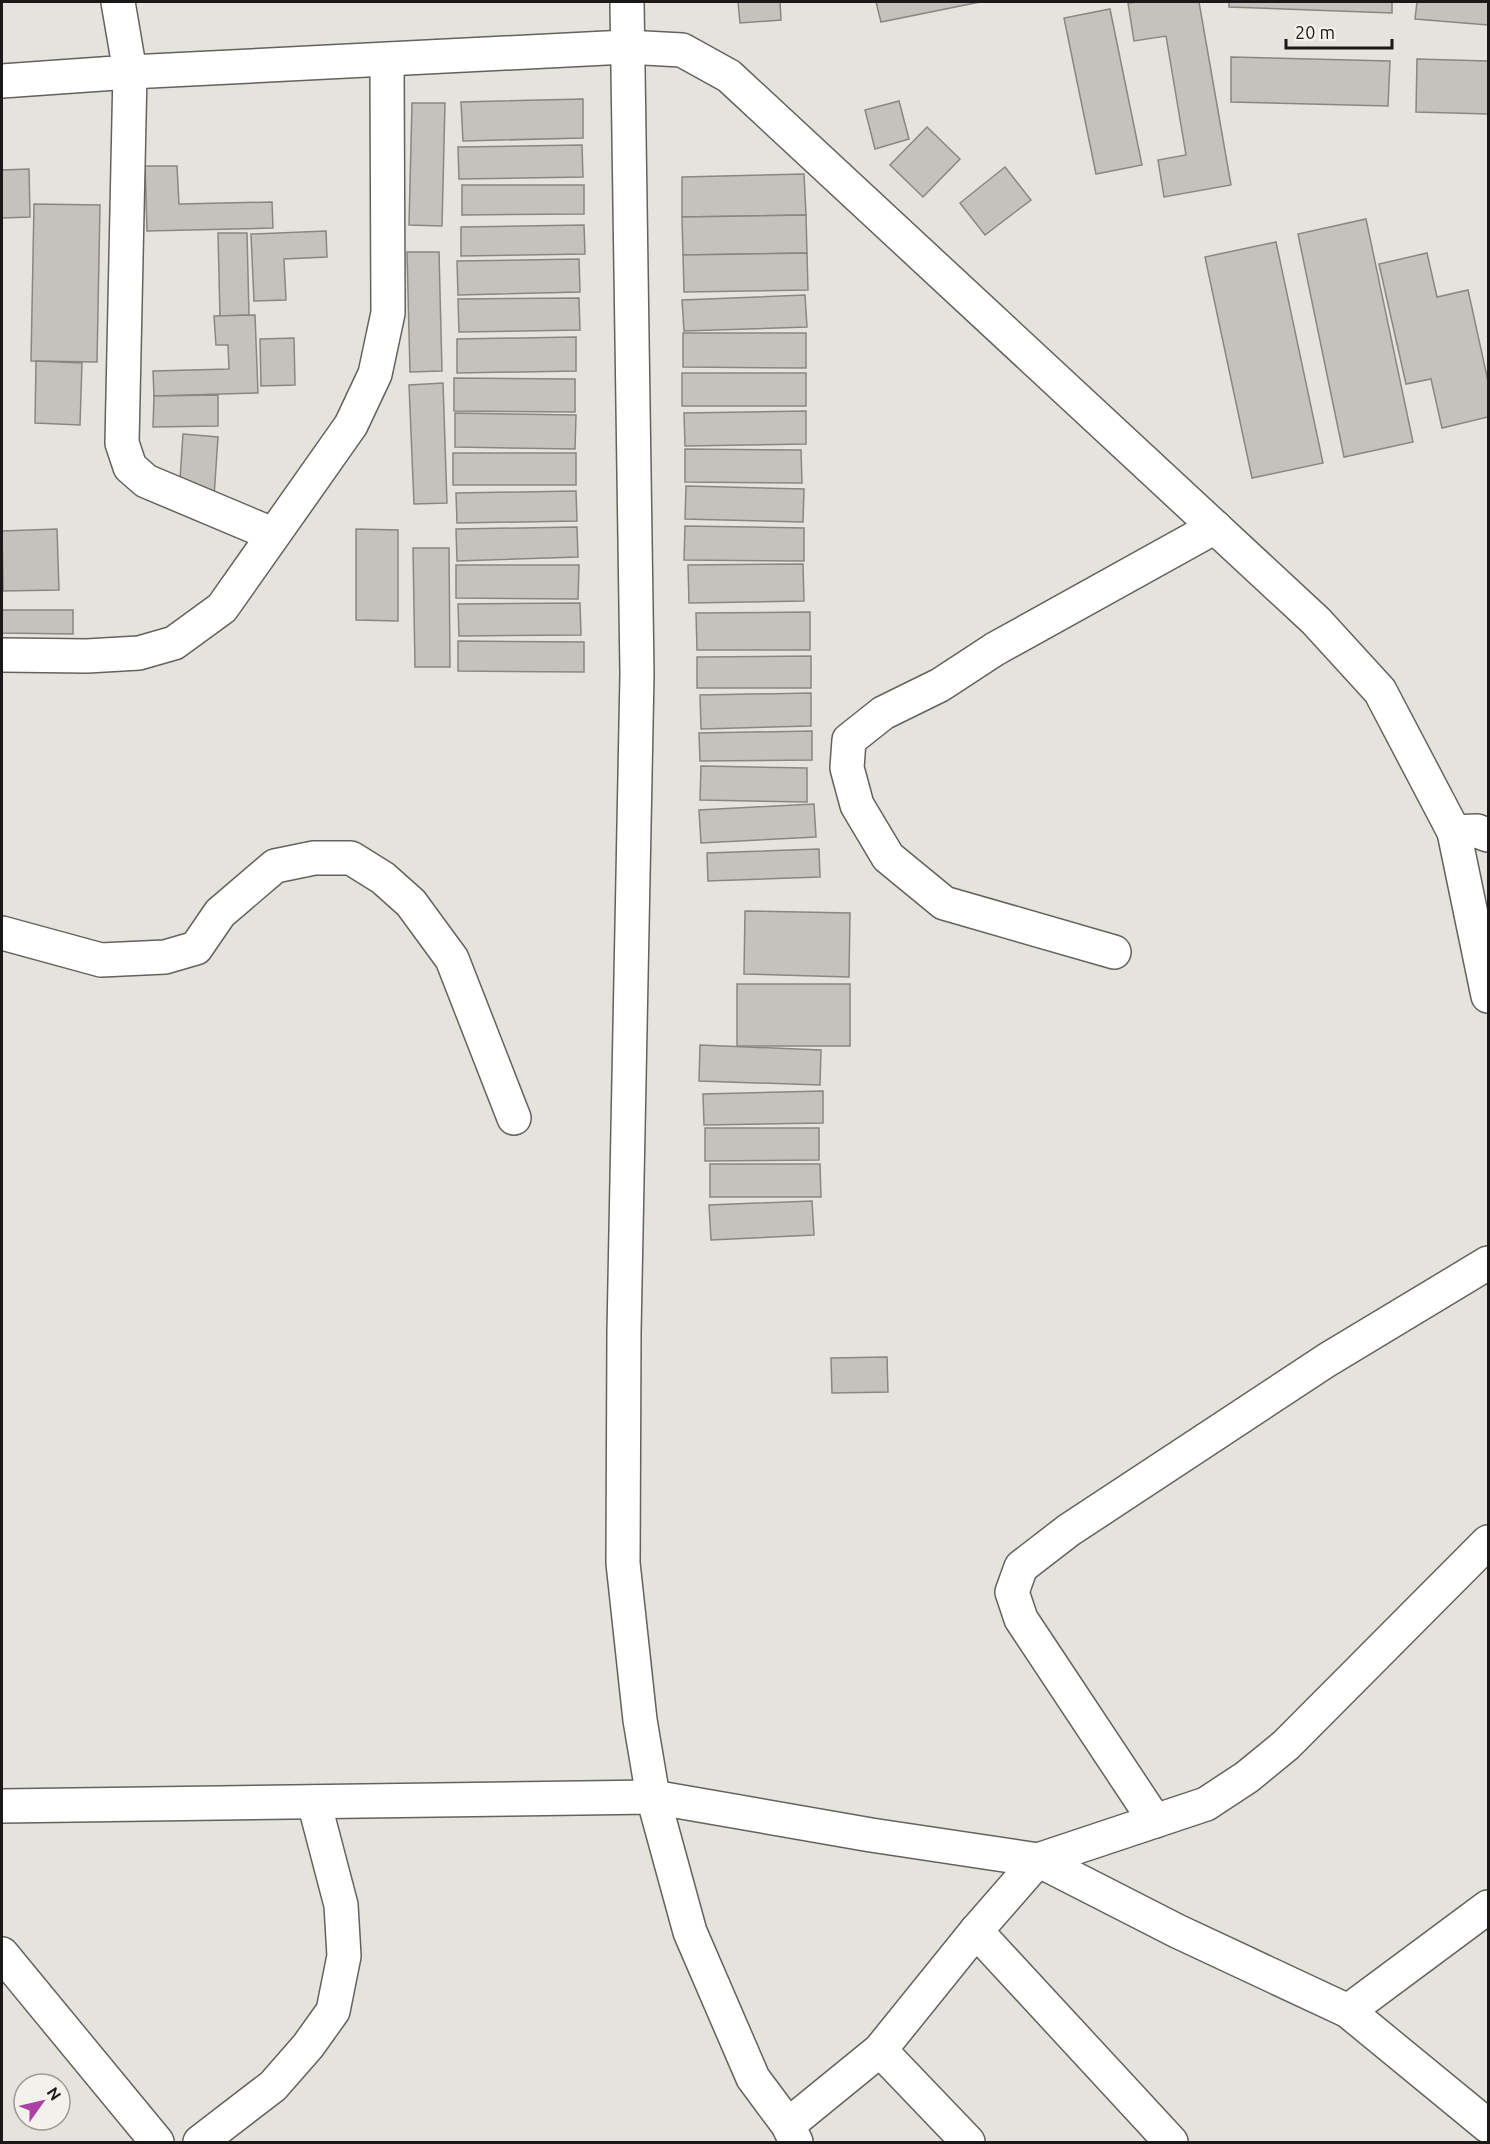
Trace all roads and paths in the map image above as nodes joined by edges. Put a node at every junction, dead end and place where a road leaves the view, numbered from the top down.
1 (118, 2) edge
2 (627, 2) edge
3 (626, 47) junction
4 (387, 61) junction
5 (130, 72) junction
6 (2, 81) edge
7 (1215, 527) junction
8 (272, 534) junction
9 (2, 655) edge
10 (1477, 829) edge
11 (2, 933) edge
12 (1114, 952) dead end
13 (1488, 996) edge
14 (514, 1118) dead end
15 (1488, 1263) edge
16 (1488, 1542) edge
17 (653, 1797) junction
18 (314, 1802) junction
19 (2, 1806) edge
20 (1155, 1821) junction
21 (1038, 1860) junction
22 (1488, 1907) edge
23 (976, 1931) junction
24 (2, 1954) edge
25 (1348, 2011) junction
26 (880, 2050) junction
27 (1488, 2126) edge
28 (792, 2134) edge
29 (157, 2142) edge
30 (200, 2142) edge
31 (968, 2142) edge
32 (1171, 2142) edge

1 - 5 street
2 - 3 street
3 - 4 street
3 - 7 street
3 - 17 street
4 - 5 street
4 - 8 street
5 - 6 street
5 - 8 street
7 - 10 street
7 - 12 street
8 - 9 street
10 - 13 street
11 - 14 street
15 - 20 street
16 - 20 street
17 - 18 street
17 - 21 street
17 - 28 street
18 - 19 street
18 - 30 street
20 - 21 street
21 - 23 street
21 - 25 street
22 - 25 street
23 - 26 street
23 - 32 street
24 - 29 street
25 - 27 street
26 - 28 street
26 - 31 street

